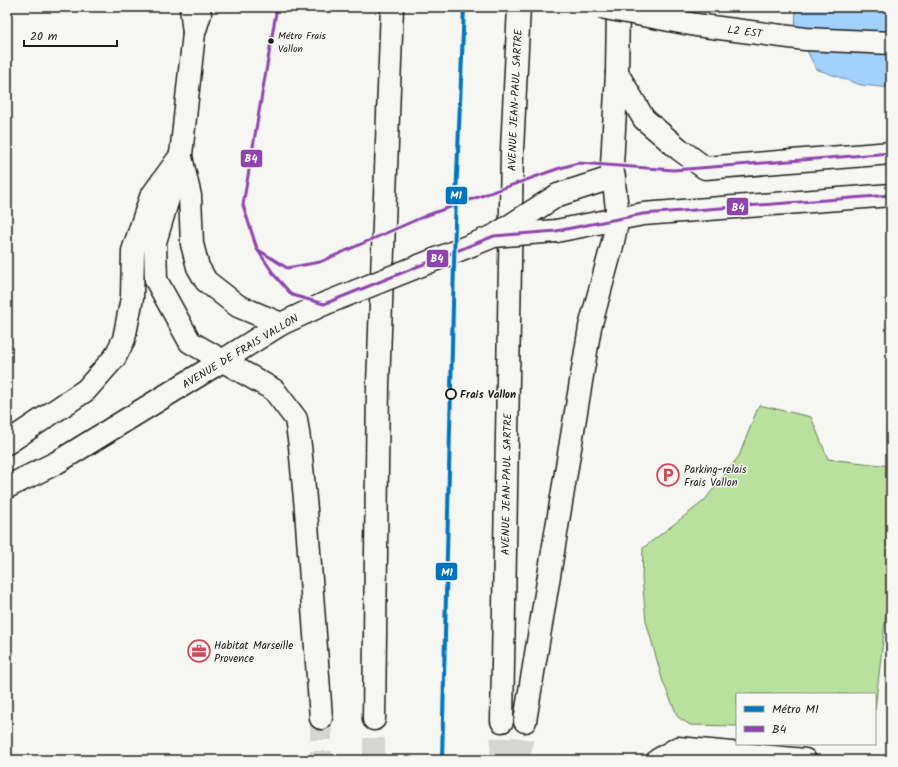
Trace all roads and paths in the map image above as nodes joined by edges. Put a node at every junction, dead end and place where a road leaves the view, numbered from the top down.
1 (191, 7) edge
2 (202, 7) edge
3 (392, 7) edge
4 (519, 7) edge
5 (600, 7) edge
6 (618, 7) edge
7 (194, 33) junction
8 (891, 43) edge
9 (617, 73) junction
10 (891, 154) edge
11 (181, 156) junction
12 (614, 177) junction
13 (891, 195) edge
14 (618, 218) junction
15 (494, 236) junction
16 (281, 324) junction
17 (222, 361) junction
18 (7, 443) edge
19 (7, 487) edge
20 (321, 718) tunnel mouth
21 (374, 719) tunnel mouth
22 (502, 721) tunnel mouth
23 (525, 721) tunnel mouth
24 (658, 760) edge
25 (805, 760) edge

1 - 7 main road
2 - 7 main road
3 - 21 main road
4 - 22 main road, AVENUE JEAN-PAUL SARTRE
5 - 8 main road, L2 EST, bridge
6 - 9 main road
7 - 11 main road
9 - 10 main road
9 - 12 main road
11 - 16 main road
11 - 17 main road
11 - 18 main road
12 - 14 main road
12 - 15 main road, bridge
13 - 14 main road, AVENUE DE FRAIS VALLON
14 - 15 main road, AVENUE DE FRAIS VALLON, bridge
14 - 23 main road
15 - 16 main road, AVENUE DE FRAIS VALLON, bridge
16 - 17 main road, AVENUE DE FRAIS VALLON
17 - 19 main road, AVENUE DE FRAIS VALLON
17 - 20 main road
24 - 25 main road

